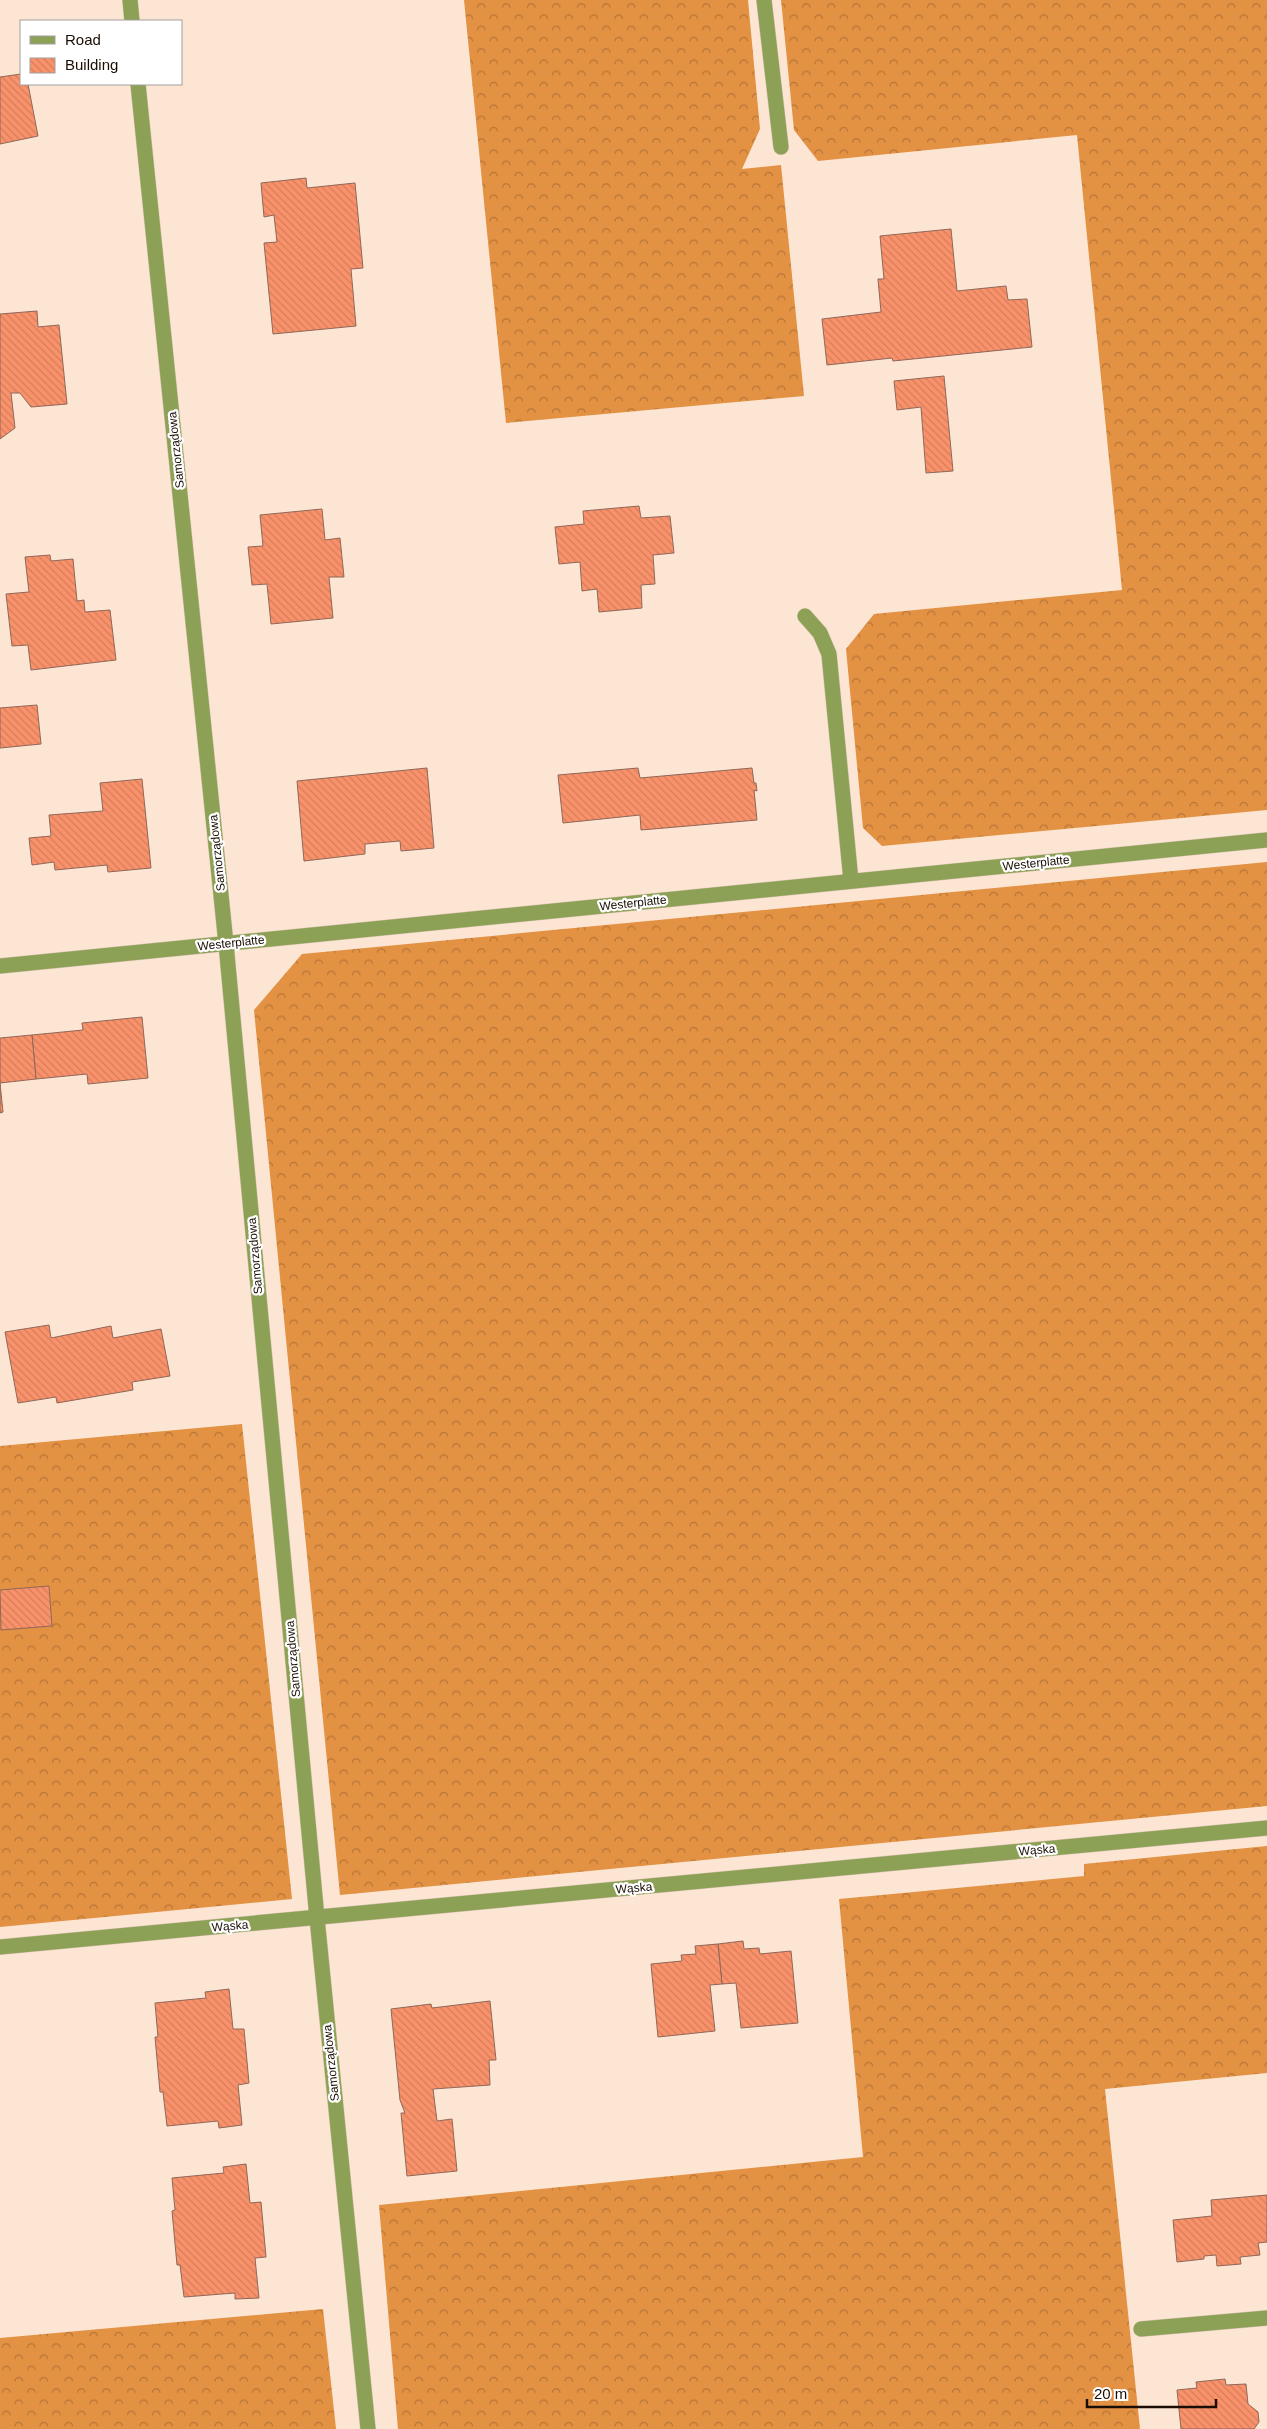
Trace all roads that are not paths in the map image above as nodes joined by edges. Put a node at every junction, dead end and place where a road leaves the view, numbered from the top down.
1 (130, 0) edge
2 (764, 0) edge
3 (132, 20) edge
4 (138, 85) edge
5 (781, 147) dead end
6 (805, 616) dead end
7 (1267, 840) edge
8 (852, 881) junction
9 (226, 944) junction
10 (0, 966) edge
11 (1267, 1828) edge
12 (317, 1918) junction
13 (0, 1947) edge
14 (1267, 2318) edge
15 (1141, 2329) dead end
16 (368, 2429) edge

1 - 3 street
2 - 5 street
4 - 9 street, Samorządowa
6 - 8 street
7 - 8 street, Westerplatte
8 - 9 street, Westerplatte
9 - 10 street, Westerplatte
9 - 12 street, Samorządowa
11 - 12 street, Wąska
12 - 13 street, Wąska
12 - 16 street, Samorządowa
14 - 15 street

